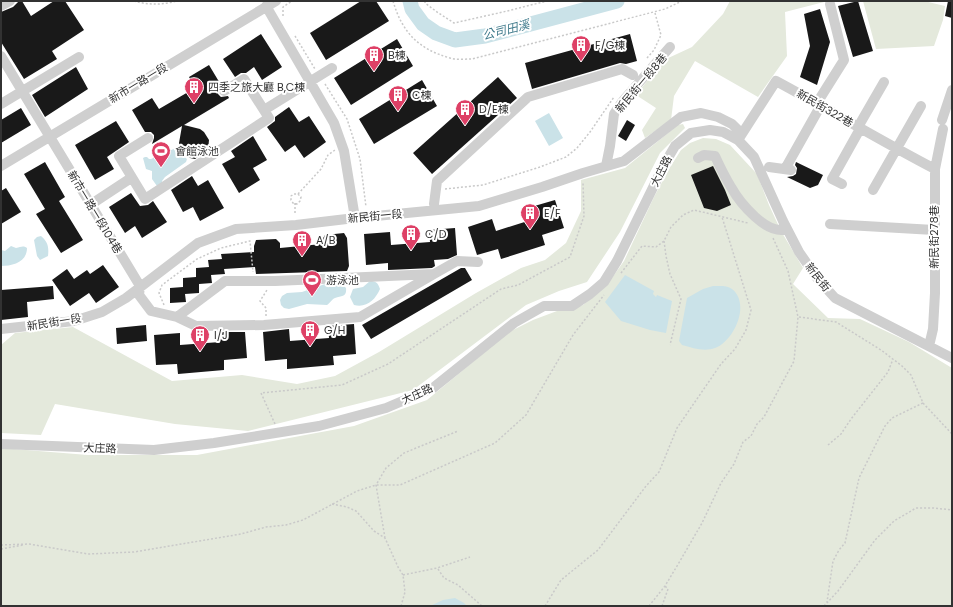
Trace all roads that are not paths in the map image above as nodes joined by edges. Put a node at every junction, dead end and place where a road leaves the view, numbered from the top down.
1 (10, 1) edge
2 (276, 1) edge
3 (830, 4) dead end
4 (1, 6) edge
5 (266, 6) junction
6 (670, 47) dead end
7 (1, 56) edge
8 (80, 57) dead end
9 (332, 68) dead end
10 (633, 75) dead end
11 (311, 82) junction
12 (884, 82) dead end
13 (952, 90) edge
14 (22, 91) junction
15 (224, 91) dead end
16 (1, 104) edge
17 (819, 104) junction
18 (921, 106) dead end
19 (264, 110) junction
20 (859, 128) junction
21 (49, 137) junction
22 (148, 138) dead end
23 (738, 140) junction
24 (896, 149) junction
25 (698, 158) dead end
26 (1, 166) edge
27 (606, 166) junction
28 (769, 167) dead end
29 (935, 170) junction
30 (131, 178) junction
31 (842, 184) dead end
32 (873, 190) dead end
33 (434, 204) dead end
34 (90, 205) junction
35 (355, 218) junction
36 (830, 224) dead end
37 (787, 229) junction
38 (934, 230) junction
39 (478, 262) dead end
40 (434, 274) junction
41 (140, 286) junction
42 (173, 316) junction
43 (1, 329) edge
44 (929, 346) junction
45 (952, 358) edge
46 (1, 444) edge

1 - 4 street
2 - 5 street, 新市一路一段
3 - 17 street
5 - 11 street
5 - 21 street, 新市一路一段
6 - 27 street, 新民街一段8巷
7 - 14 street, 新市一路一段104巷
8 - 14 street
9 - 11 street
10 - 33 street
11 - 19 street
11 - 35 street
12 - 20 street
13 - 29 street, 新民街278巷
14 - 16 street
14 - 21 street, 新市一路一段104巷
15 - 19 street
17 - 20 street, 新民街322巷
17 - 23 street, 新民街322巷
17 - 28 street
18 - 24 street
19 - 30 street
20 - 24 street, 新民街322巷
20 - 31 street
21 - 26 street, 新市一路一段
21 - 34 street, 新市一路一段104巷
22 - 30 street
23 - 27 street, 新民街一段
23 - 37 street, 新民街
23 - 46 street, 大庄路
24 - 29 street, 新民街322巷
24 - 32 street
25 - 37 street
27 - 35 street, 新民街一段
29 - 38 street, 新民街278巷
30 - 34 street
34 - 41 street, 新市一路一段104巷
35 - 41 street, 新民街一段
36 - 38 street
37 - 44 street, 新民街
38 - 44 street, 新民街278巷
39 - 40 street
40 - 42 street
40 - 42 street
41 - 42 street, 新市一路一段104巷
41 - 43 street, 新民街一段
44 - 45 street, 新民街

